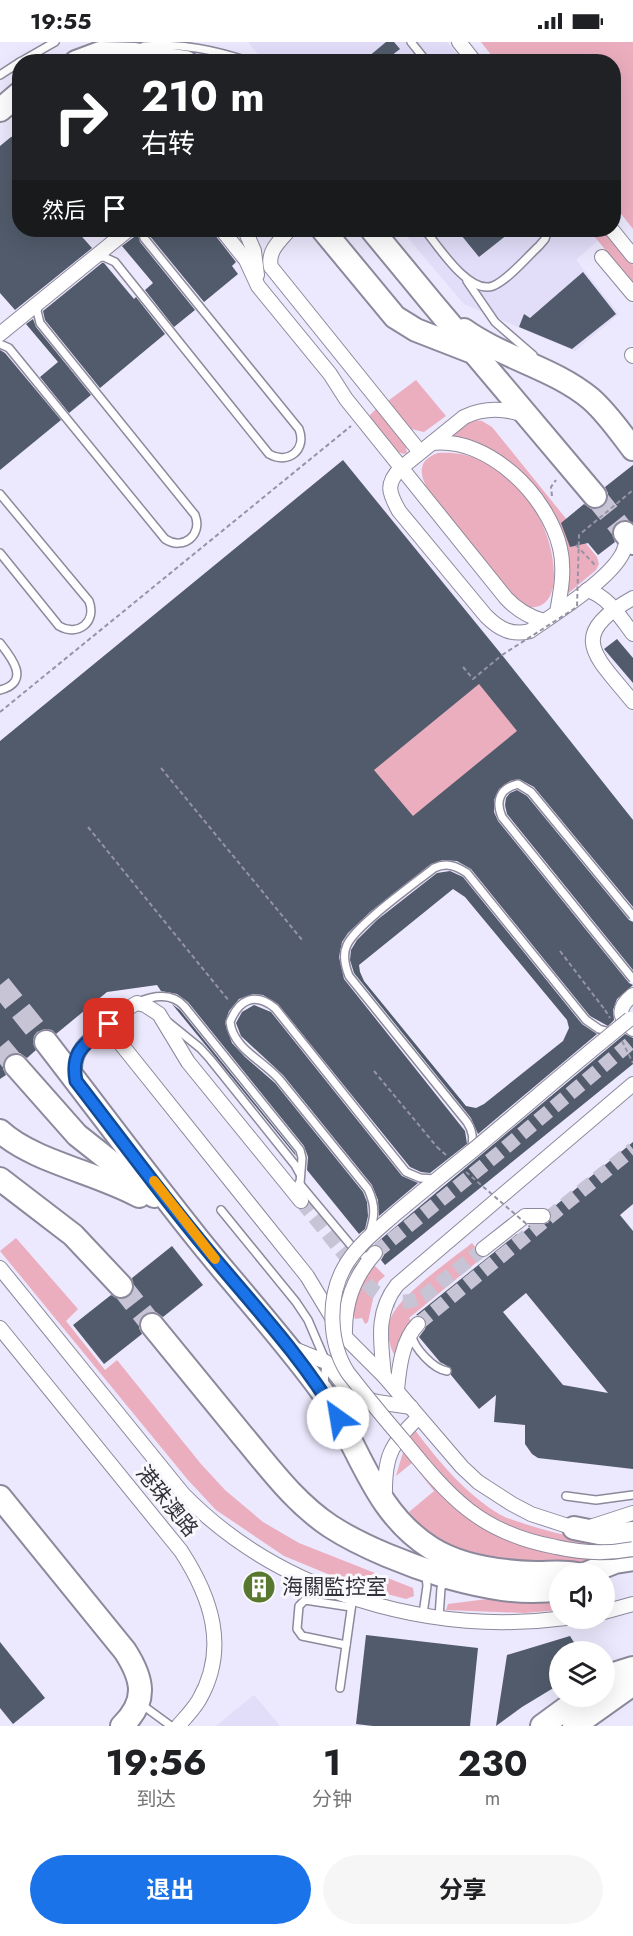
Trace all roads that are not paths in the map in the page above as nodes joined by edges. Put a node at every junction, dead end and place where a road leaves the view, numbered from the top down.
1 (55, 42) edge
2 (411, 42) edge
3 (459, 42) edge
4 (100, 53) joint
5 (34, 54) edge
6 (135, 54) edge
7 (226, 54) edge
8 (421, 54) edge
9 (469, 54) edge
10 (12, 100) edge
11 (0, 110) edge
12 (120, 237) edge
13 (144, 237) edge
14 (228, 237) edge
15 (249, 237) edge
16 (255, 237) edge
17 (277, 237) edge
18 (282, 237) edge
19 (329, 237) edge
20 (378, 237) edge
21 (430, 237) edge
22 (545, 237) edge
23 (618, 237) edge
24 (633, 256) edge
25 (602, 257) dead end
26 (92, 260) junction
27 (465, 279) junction
28 (258, 286) junction
29 (633, 294) edge
30 (42, 300) junction
31 (433, 304) junction
32 (0, 334) edge
33 (0, 344) edge
34 (474, 352) junction
35 (369, 388) junction
36 (581, 392) junction
37 (357, 413) junction
38 (531, 419) junction
39 (432, 442) junction
40 (633, 449) edge
41 (420, 452) junction
42 (401, 468) junction
43 (0, 494) edge
44 (595, 496) tunnel mouth
45 (629, 538) edge
46 (0, 553) edge
47 (587, 590) junction
48 (633, 598) edge
49 (614, 610) junction
50 (556, 612) junction
51 (544, 621) junction
52 (633, 634) edge
53 (0, 643) edge
54 (0, 690) edge
55 (633, 702) edge
56 (633, 916) edge
57 (633, 980) edge
58 (633, 995) edge
59 (136, 1003) junction
60 (119, 1015) junction
61 (161, 1017) junction
62 (632, 1020) edge
63 (613, 1033) junction
64 (46, 1042) tunnel mouth
65 (16, 1066) tunnel mouth
66 (76, 1081) junction
67 (633, 1084) edge
68 (0, 1131) edge
69 (470, 1152) junction
70 (0, 1179) edge
71 (437, 1179) junction
72 (300, 1180) junction
73 (301, 1201) joint
74 (221, 1210) dead end
75 (543, 1216) dead end
76 (198, 1239) junction
77 (367, 1239) junction
78 (483, 1249) tunnel mouth
79 (374, 1254) joint
80 (0, 1268) edge
81 (122, 1286) tunnel mouth
82 (152, 1325) tunnel mouth
83 (415, 1327) joint
84 (0, 1328) edge
85 (345, 1337) junction
86 (289, 1348) junction
87 (326, 1362) junction
88 (447, 1371) dead end
89 (384, 1376) junction
90 (397, 1390) junction
91 (323, 1393) junction
92 (415, 1412) junction
93 (633, 1495) edge
94 (566, 1496) dead end
95 (0, 1497) edge
96 (385, 1504) junction
97 (633, 1513) edge
98 (633, 1523) edge
99 (582, 1527) junction
100 (633, 1533) edge
101 (633, 1549) edge
102 (633, 1559) edge
103 (612, 1563) edge
104 (426, 1570) junction
105 (549, 1573) edge
106 (453, 1578) junction
107 (549, 1590) edge
108 (352, 1602) junction
109 (633, 1604) edge
110 (615, 1609) edge
111 (423, 1614) junction
112 (438, 1617) junction
113 (549, 1621) edge
114 (346, 1645) junction
115 (633, 1661) edge
116 (621, 1677) edge
117 (340, 1688) dead end
118 (139, 1702) junction
119 (568, 1707) edge
120 (122, 1726) edge
121 (171, 1726) edge
122 (178, 1726) edge
123 (542, 1726) edge
124 (574, 1726) edge

1 - 5 lane
2 - 8 lane
3 - 9 street
4 - 6 main road
4 - 7 lane
10 - 11 main road
12 - 26 street
13 - 26 lane
14 - 28 street
15 - 28 street
16 - 17 street
18 - 35 street
19 - 34 main road
20 - 31 main road
21 - 27 lane
22 - 27 lane
23 - 24 street
25 - 29 street
26 - 30 street
27 - 36 lane
28 - 37 street
30 - 32 street
30 - 33 lane
31 - 34 main road
31 - 36 main road
34 - 38 main road
35 - 37 street
35 - 41 street
36 - 40 main road
37 - 42 street
38 - 39 street
38 - 44 main road
39 - 41 street
39 - 50 street
41 - 42 street
42 - 51 street
42 - 51 street
43 - 46 lane
45 - 47 street
47 - 49 street
47 - 50 street
48 - 49 street
49 - 52 street
49 - 55 street
50 - 51 street
53 - 54 lane
56 - 57 lane, bridge
58 - 62 street
59 - 60 street
59 - 61 street
59 - 72 lane
60 - 66 street
60 - 85 street
61 - 72 lane
61 - 73 street
62 - 63 street, bridge
63 - 69 street, bridge
63 - 69 lane
64 - 66 main road
65 - 76 main road
66 - 76 main road
67 - 89 street
68 - 76 main road
69 - 71 street, bridge
70 - 81 main road
71 - 77 street, bridge
71 - 77 lane, bridge
72 - 73 lane
72 - 79 lane
74 - 87 lane
75 - 78 street
76 - 86 main road
77 - 101 street, bridge
79 - 85 street
80 - 108 street
82 - 104 main road
83 - 88 lane
83 - 90 street
84 - 122 street, 港珠澳路
85 - 89 street
86 - 87 street
86 - 91 main road
87 - 91 lane
87 - 92 street
89 - 90 street
90 - 92 street
91 - 96 main road
92 - 96 street
92 - 99 street
93 - 94 lane
95 - 118 main road
96 - 105 main road
97 - 99 street
98 - 99 street
99 - 100 main road
102 - 103 main road
104 - 106 main road
104 - 111 lane
106 - 107 main road
106 - 112 lane
108 - 111 street
108 - 114 lane
108 - 114 lane
109 - 110 street
111 - 112 street
112 - 113 street
114 - 117 lane
115 - 116 main road
116 - 124 main road
118 - 120 main road
118 - 121 lane
119 - 123 main road

